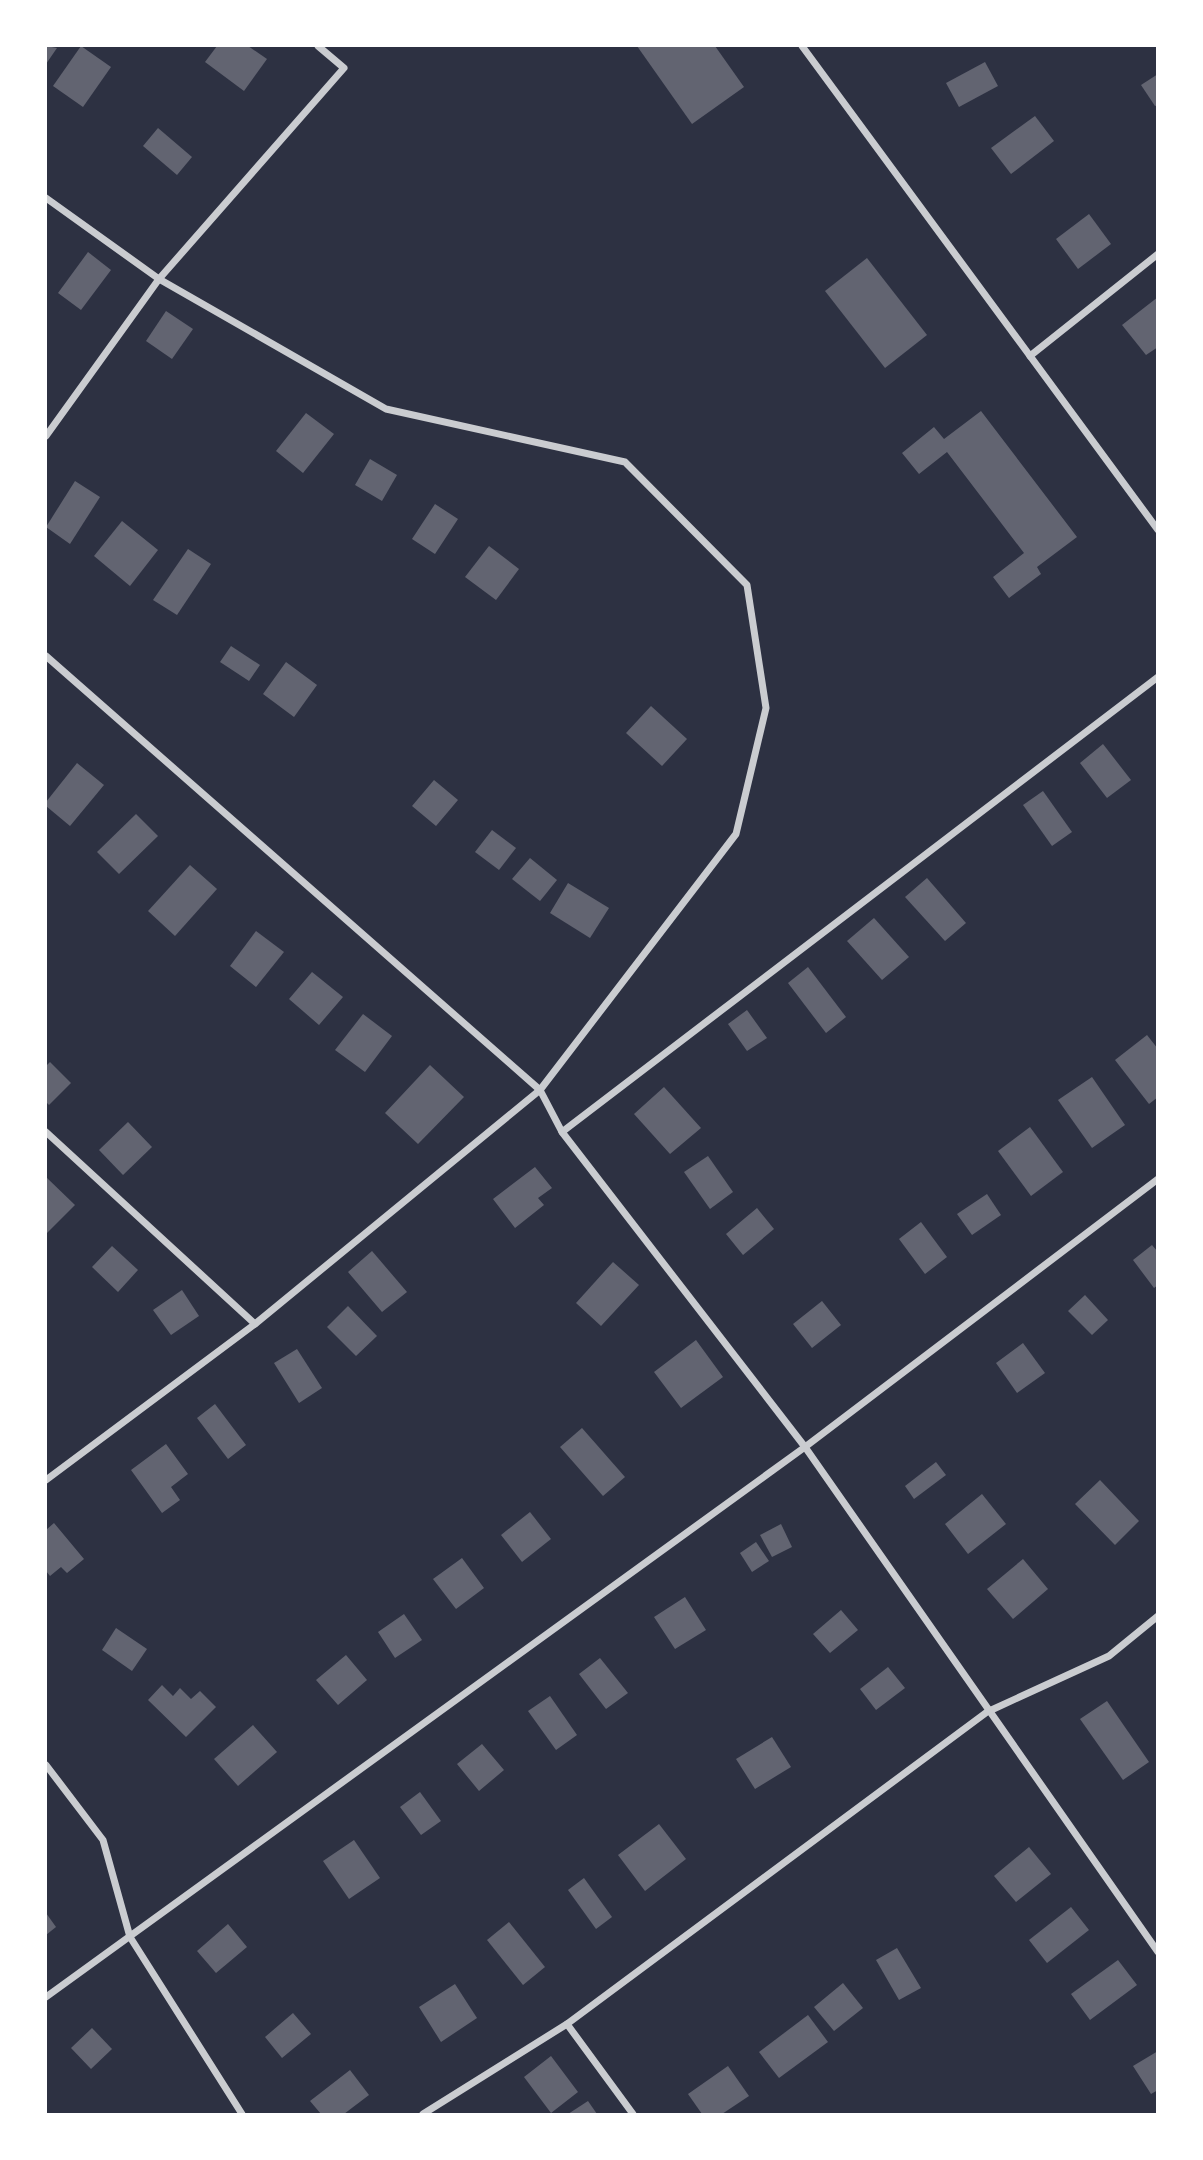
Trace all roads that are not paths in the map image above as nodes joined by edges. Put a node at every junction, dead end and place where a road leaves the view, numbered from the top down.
1 (318, 46) edge
2 (802, 46) edge
3 (46, 198) edge
4 (1157, 254) edge
5 (159, 279) junction
6 (1030, 356) junction
7 (46, 436) edge
8 (1157, 530) edge
9 (46, 656) edge
10 (1157, 677) edge
11 (540, 1090) junction
12 (46, 1132) edge
13 (562, 1132) junction
14 (1157, 1180) edge
15 (255, 1324) junction
16 (805, 1447) junction
17 (46, 1480) edge
18 (1157, 1616) edge
19 (987, 1712) junction
20 (46, 1765) edge
21 (131, 1937) junction
22 (1157, 1952) edge
23 (46, 1997) edge
24 (567, 2024) junction
25 (242, 2115) edge
26 (423, 2115) edge
27 (633, 2115) edge

1 - 5 street
2 - 6 street
3 - 5 street
4 - 6 street
5 - 7 street
5 - 11 street
6 - 8 street
9 - 11 street
10 - 13 street
11 - 13 street
11 - 15 street
12 - 15 street
13 - 16 street
14 - 16 street
15 - 17 street
16 - 19 street
16 - 21 street
18 - 19 street
19 - 22 street
19 - 24 street
20 - 21 street
21 - 23 street
21 - 25 street
24 - 26 street
24 - 27 street

